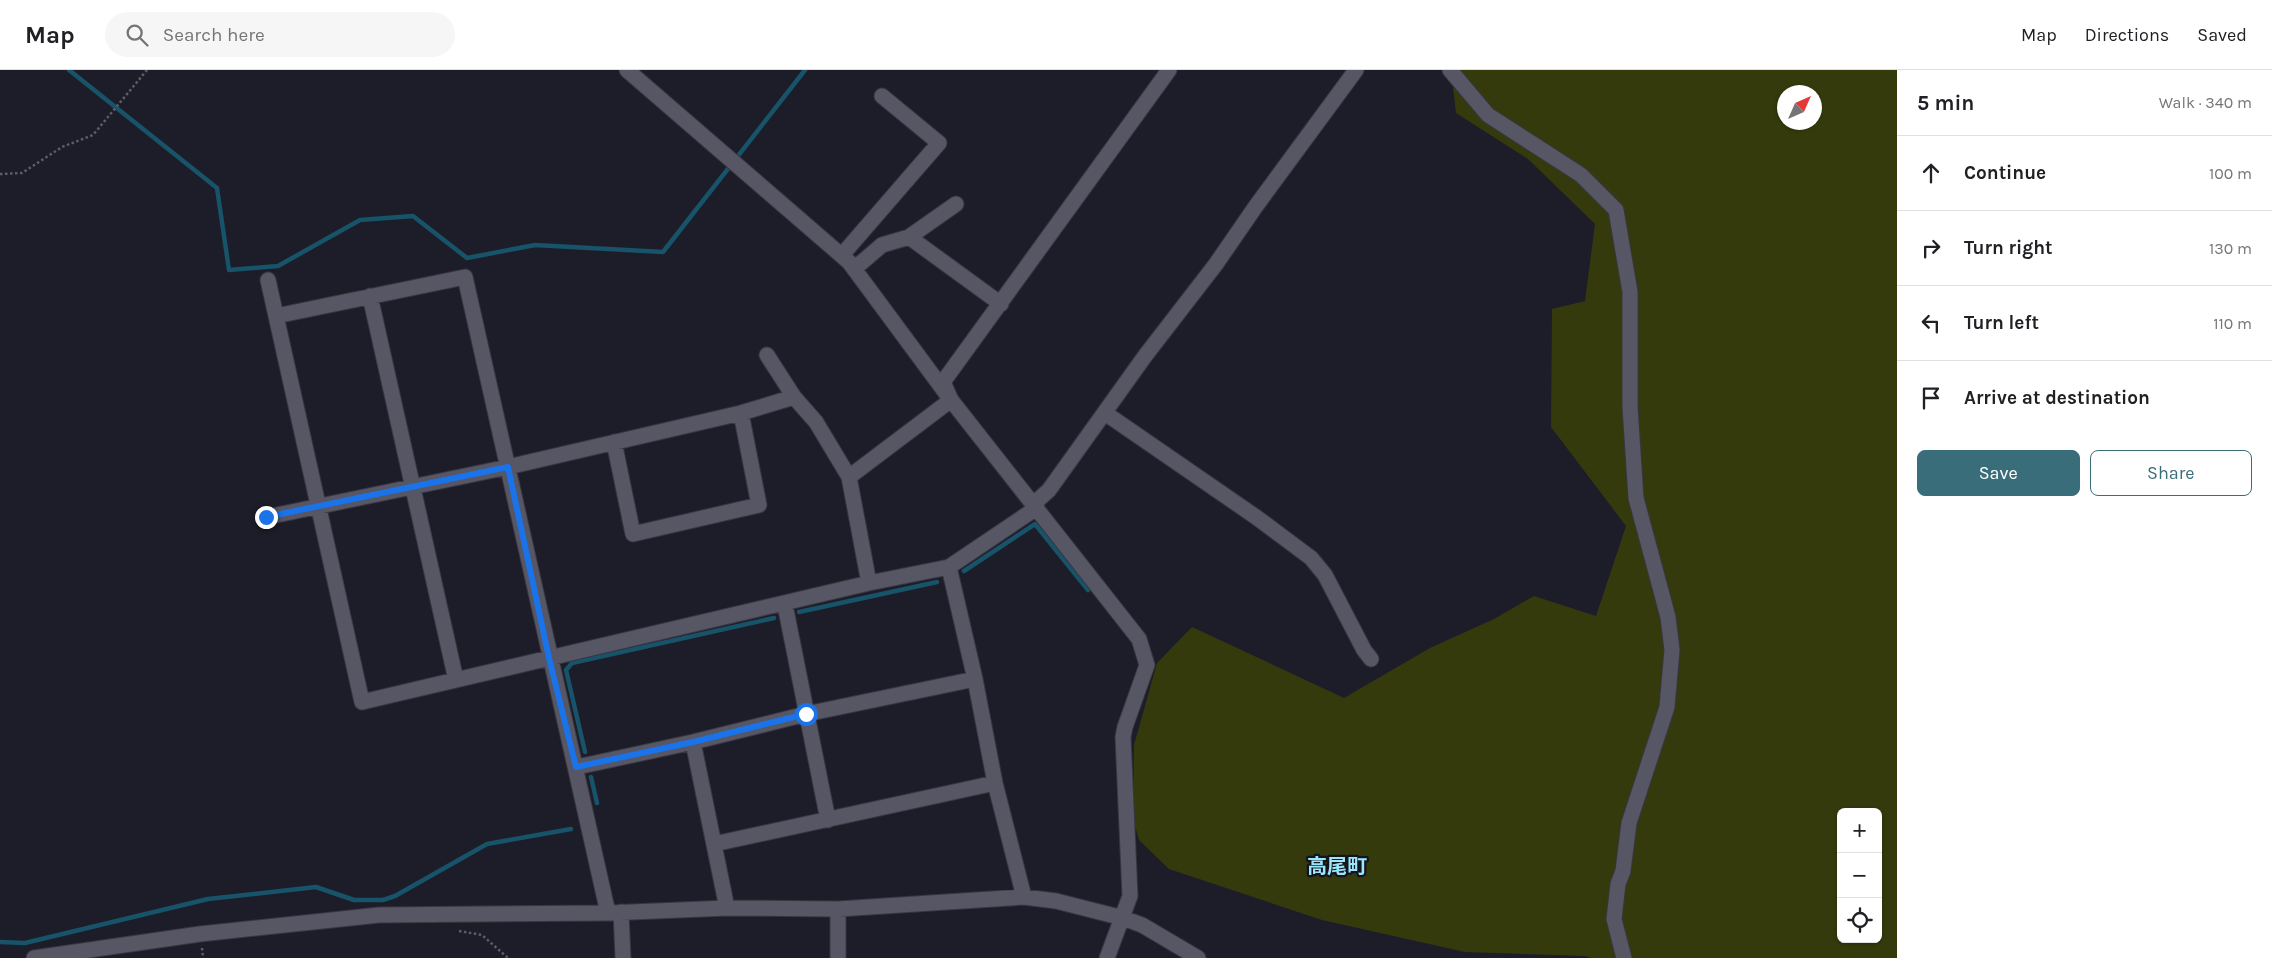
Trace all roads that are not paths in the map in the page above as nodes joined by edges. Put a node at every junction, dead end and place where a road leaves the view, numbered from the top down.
1 (627, 70) edge
2 (1169, 70) edge
3 (1356, 70) edge
4 (1450, 70) edge
5 (882, 96) dead end
6 (956, 204) dead end
7 (909, 237) junction
8 (842, 255) junction
9 (854, 269) junction
10 (268, 280) dead end
11 (370, 296) junction
12 (1001, 304) junction
13 (276, 316) junction
14 (767, 355) dead end
15 (794, 397) junction
16 (951, 400) junction
17 (741, 413) junction
18 (1104, 413) junction
19 (614, 442) junction
20 (508, 467) junction
21 (849, 477) junction
22 (412, 486) junction
23 (318, 506) junction
24 (1035, 509) junction
25 (266, 517) dead end
26 (949, 567) junction
27 (869, 584) junction
28 (784, 605) junction
29 (549, 658) junction
30 (1371, 659) dead end
31 (456, 680) junction
32 (975, 680) junction
33 (806, 714) junction
34 (693, 742) junction
35 (576, 767) junction
36 (995, 783) junction
37 (828, 820) junction
38 (714, 844) junction
39 (1024, 897) junction
40 (727, 908) junction
41 (838, 908) junction
42 (615, 912) junction
43 (1123, 918) junction
44 (34, 958) edge
45 (623, 958) edge
46 (838, 958) edge
47 (1107, 958) edge
48 (1198, 958) edge
49 (1624, 958) edge

1 - 8 street
2 - 12 street
3 - 18 street
4 - 49 street
5 - 8 street
6 - 7 street
7 - 9 street
7 - 12 street
8 - 9 street
9 - 16 street
10 - 13 street
11 - 13 street
11 - 20 street
11 - 22 street
12 - 16 street
13 - 23 street
14 - 15 street
15 - 17 street
15 - 21 street
16 - 21 street
16 - 24 street
17 - 19 street
17 - 19 street
18 - 24 street
18 - 30 street
19 - 20 street
20 - 22 street
20 - 29 street
21 - 27 street
22 - 23 street
22 - 31 street
23 - 25 street
23 - 31 street
24 - 26 street
24 - 43 street
26 - 27 street
26 - 32 street
27 - 28 street
28 - 29 street
28 - 33 street
29 - 31 street
29 - 35 street
32 - 33 street
32 - 36 street
33 - 34 street
33 - 37 street
34 - 35 street
34 - 38 street
35 - 42 street
36 - 37 street
36 - 39 street
37 - 38 street
38 - 40 street
39 - 41 street
39 - 43 street
40 - 41 street
40 - 42 street
41 - 46 street
42 - 44 street
42 - 45 street
43 - 47 street
43 - 48 street

